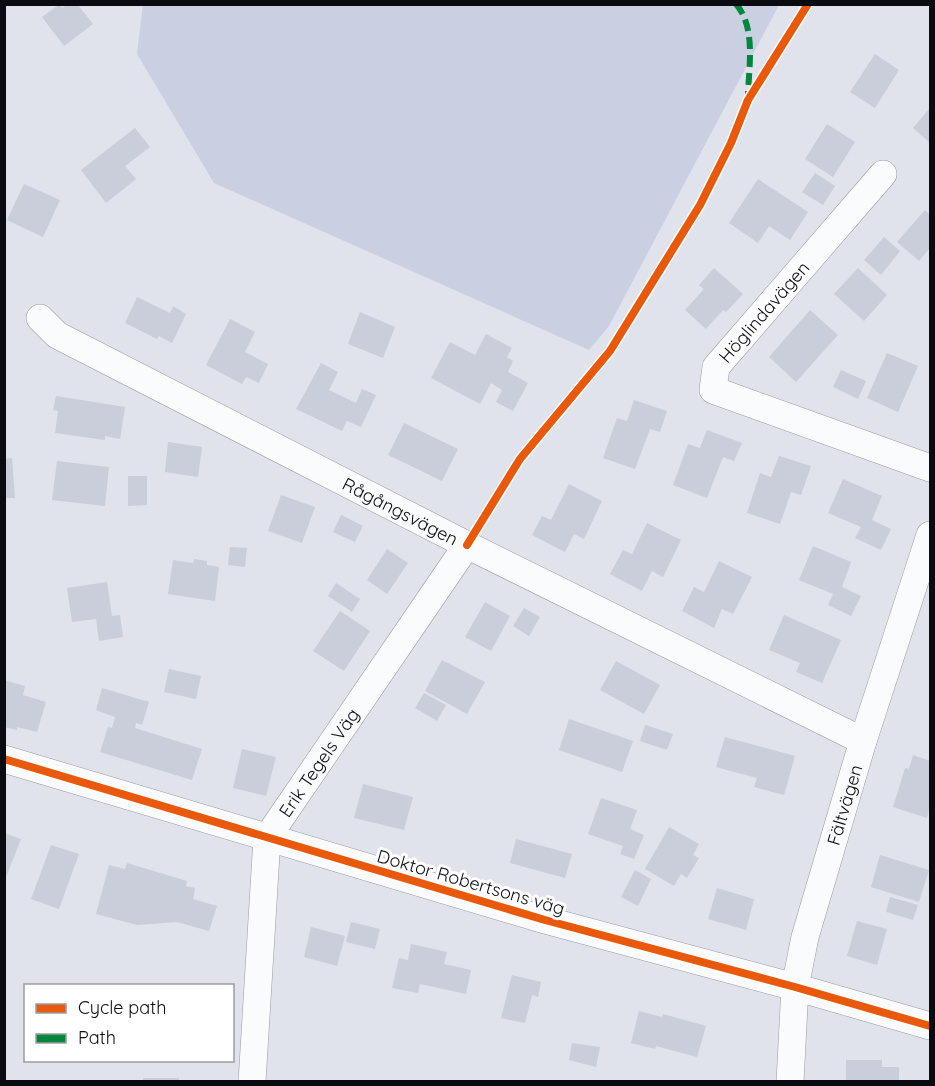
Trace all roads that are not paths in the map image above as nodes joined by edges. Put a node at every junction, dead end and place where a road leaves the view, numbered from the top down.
1 (883, 174) dead end
2 (40, 318) dead end
3 (930, 468) edge
4 (930, 536) edge
5 (467, 544) junction
6 (863, 741) junction
7 (4, 759) edge
8 (267, 838) junction
9 (795, 987) junction
10 (930, 1026) edge
11 (252, 1082) edge
12 (790, 1082) edge

1 - 3 street, Höglindavägen
2 - 5 street, Rågångsvägen
4 - 6 street, Fältvägen
5 - 6 street, Rågångsvägen
5 - 8 street, Erik Tegels Väg
6 - 9 street, Fältvägen
7 - 8 street, Doktor Robertsons väg
8 - 9 street, Doktor Robertsons väg
8 - 11 street
9 - 10 street, Doktor Robertsons väg
9 - 12 street, Fältvägen

